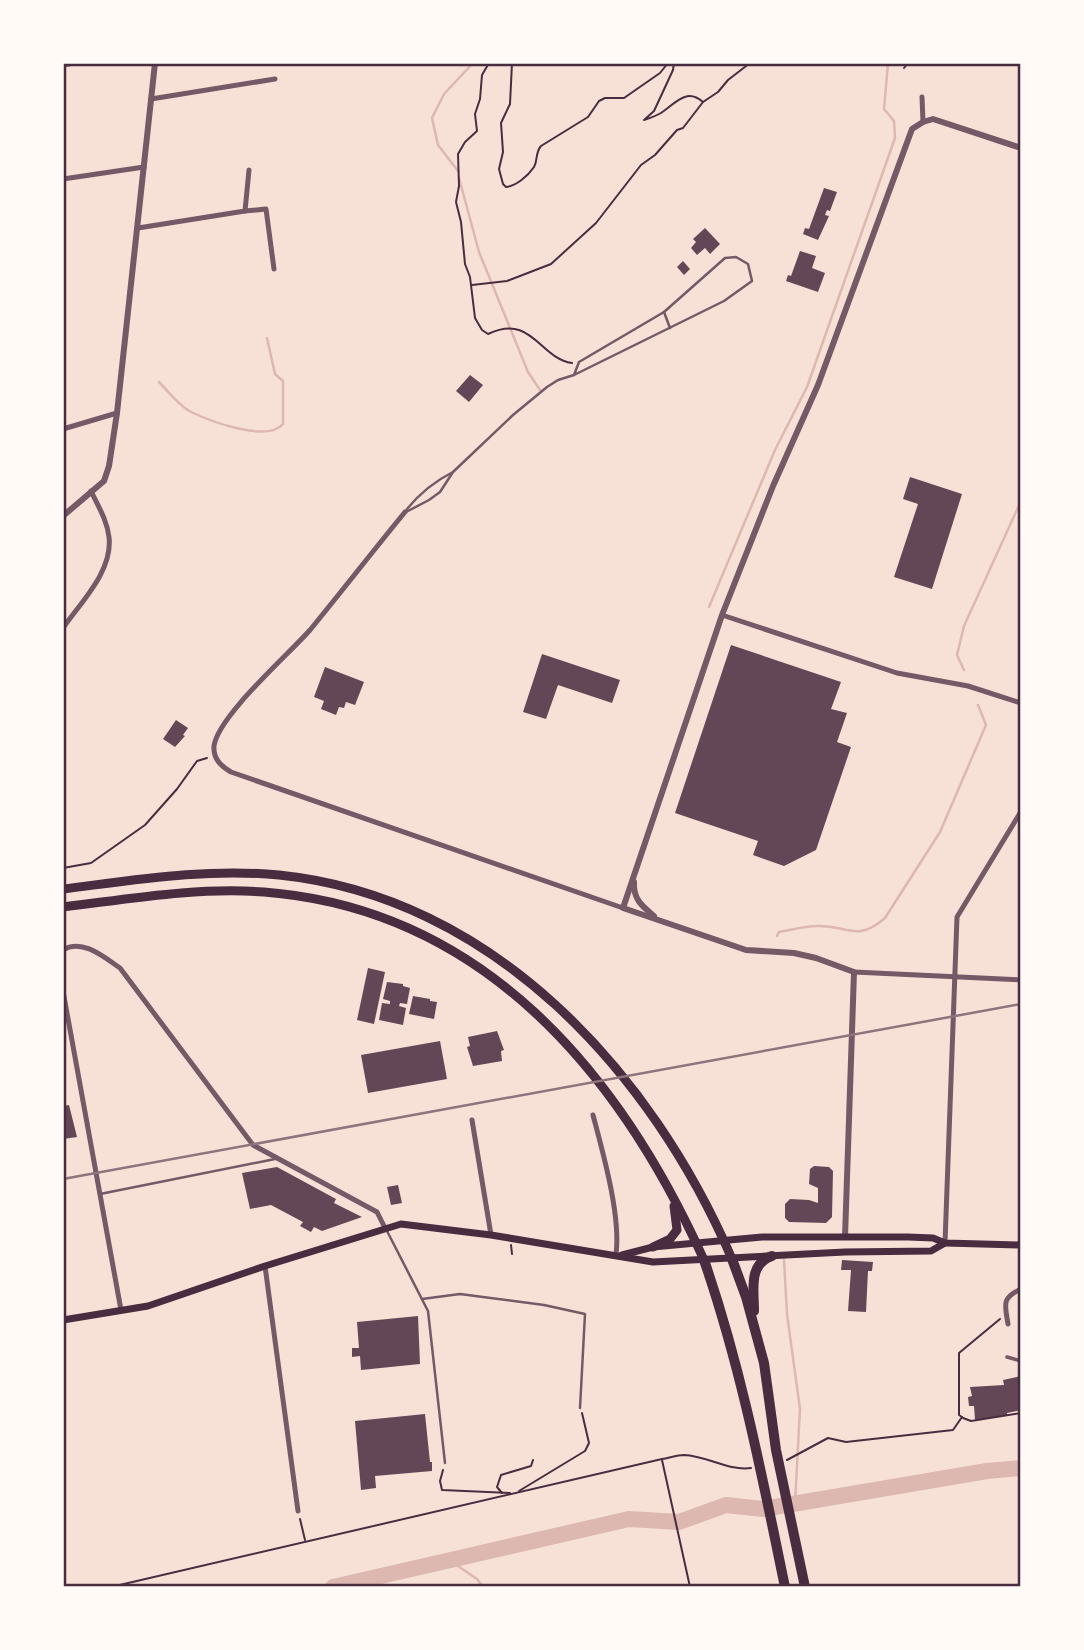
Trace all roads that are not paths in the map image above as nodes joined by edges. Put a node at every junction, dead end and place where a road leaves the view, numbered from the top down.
1 (74, 63) edge
2 (155, 63) edge
3 (63, 65) edge
4 (275, 79) dead end
5 (922, 97) dead end
6 (151, 99) junction
7 (923, 122) junction
8 (1021, 148) edge
9 (144, 167) junction
10 (249, 170) dead end
11 (63, 179) edge
12 (245, 211) junction
13 (138, 228) junction
14 (274, 269) dead end
15 (664, 312) junction
16 (670, 328) junction
17 (574, 375) junction
18 (117, 413) junction
19 (63, 429) edge
20 (453, 472) junction
21 (92, 491) junction
22 (405, 512) junction
23 (63, 516) edge
24 (722, 615) junction
25 (63, 628) edge
26 (1021, 703) edge
27 (1020, 813) edge
28 (634, 874) junction
29 (63, 889) edge
30 (63, 907) edge
31 (623, 908) junction
32 (658, 920) junction
33 (63, 950) edge
34 (854, 972) junction
35 (954, 976) junction
36 (1021, 980) edge
37 (63, 991) edge
38 (593, 1115) dead end
39 (472, 1120) dead end
40 (278, 1158) junction
41 (671, 1190) junction
42 (100, 1194) junction
43 (385, 1228) junction
44 (491, 1235) junction
45 (845, 1237) junction
46 (724, 1240) junction
47 (945, 1243) junction
48 (696, 1244) junction
49 (1021, 1245) edge
50 (653, 1247) junction
51 (619, 1255) junction
52 (772, 1256) junction
53 (732, 1259) junction
54 (704, 1260) junction
55 (265, 1266) junction
56 (1021, 1289) edge
57 (422, 1299) junction
58 (121, 1311) junction
59 (63, 1320) edge
60 (1008, 1324) dead end
61 (755, 1325) junction
62 (1007, 1357) dead end
63 (1021, 1361) edge
64 (580, 1408) road end
65 (445, 1463) road end
66 (298, 1511) road end
67 (783, 1587) edge
68 (805, 1587) edge

1 - 3 street
2 - 6 street
4 - 6 street
5 - 7 street
6 - 9 street
7 - 8 street
7 - 24 street
9 - 11 street
9 - 13 street
10 - 12 street
12 - 13 street
12 - 14 street
13 - 18 street
15 - 16 lane
15 - 16 lane
15 - 17 lane
16 - 17 lane
17 - 20 lane
18 - 19 street
18 - 21 street
20 - 22 lane
20 - 22 lane
21 - 23 street
21 - 25 street
22 - 31 street
24 - 26 street
24 - 28 street
27 - 35 street
28 - 31 street
28 - 32 street
29 - 46 highway
30 - 41 highway
31 - 32 street
32 - 34 street
33 - 40 street
34 - 35 street
34 - 45 street
35 - 36 street
35 - 47 street
37 - 42 street
38 - 51 street
39 - 44 street
40 - 42 lane
40 - 43 street
41 - 48 highway
41 - 50 highway
42 - 58 street
43 - 44 main road
43 - 55 main road
43 - 57 lane
44 - 51 main road
45 - 46 main road
45 - 47 main road
46 - 48 main road
46 - 53 highway
47 - 49 main road
47 - 52 main road
48 - 50 main road
48 - 54 highway
50 - 51 main road
51 - 54 main road
52 - 53 main road
52 - 61 highway
53 - 54 main road
53 - 61 highway
54 - 67 highway
55 - 58 main road
55 - 66 street
56 - 60 street
57 - 64 lane
57 - 65 lane
58 - 59 main road
61 - 68 highway
62 - 63 street

